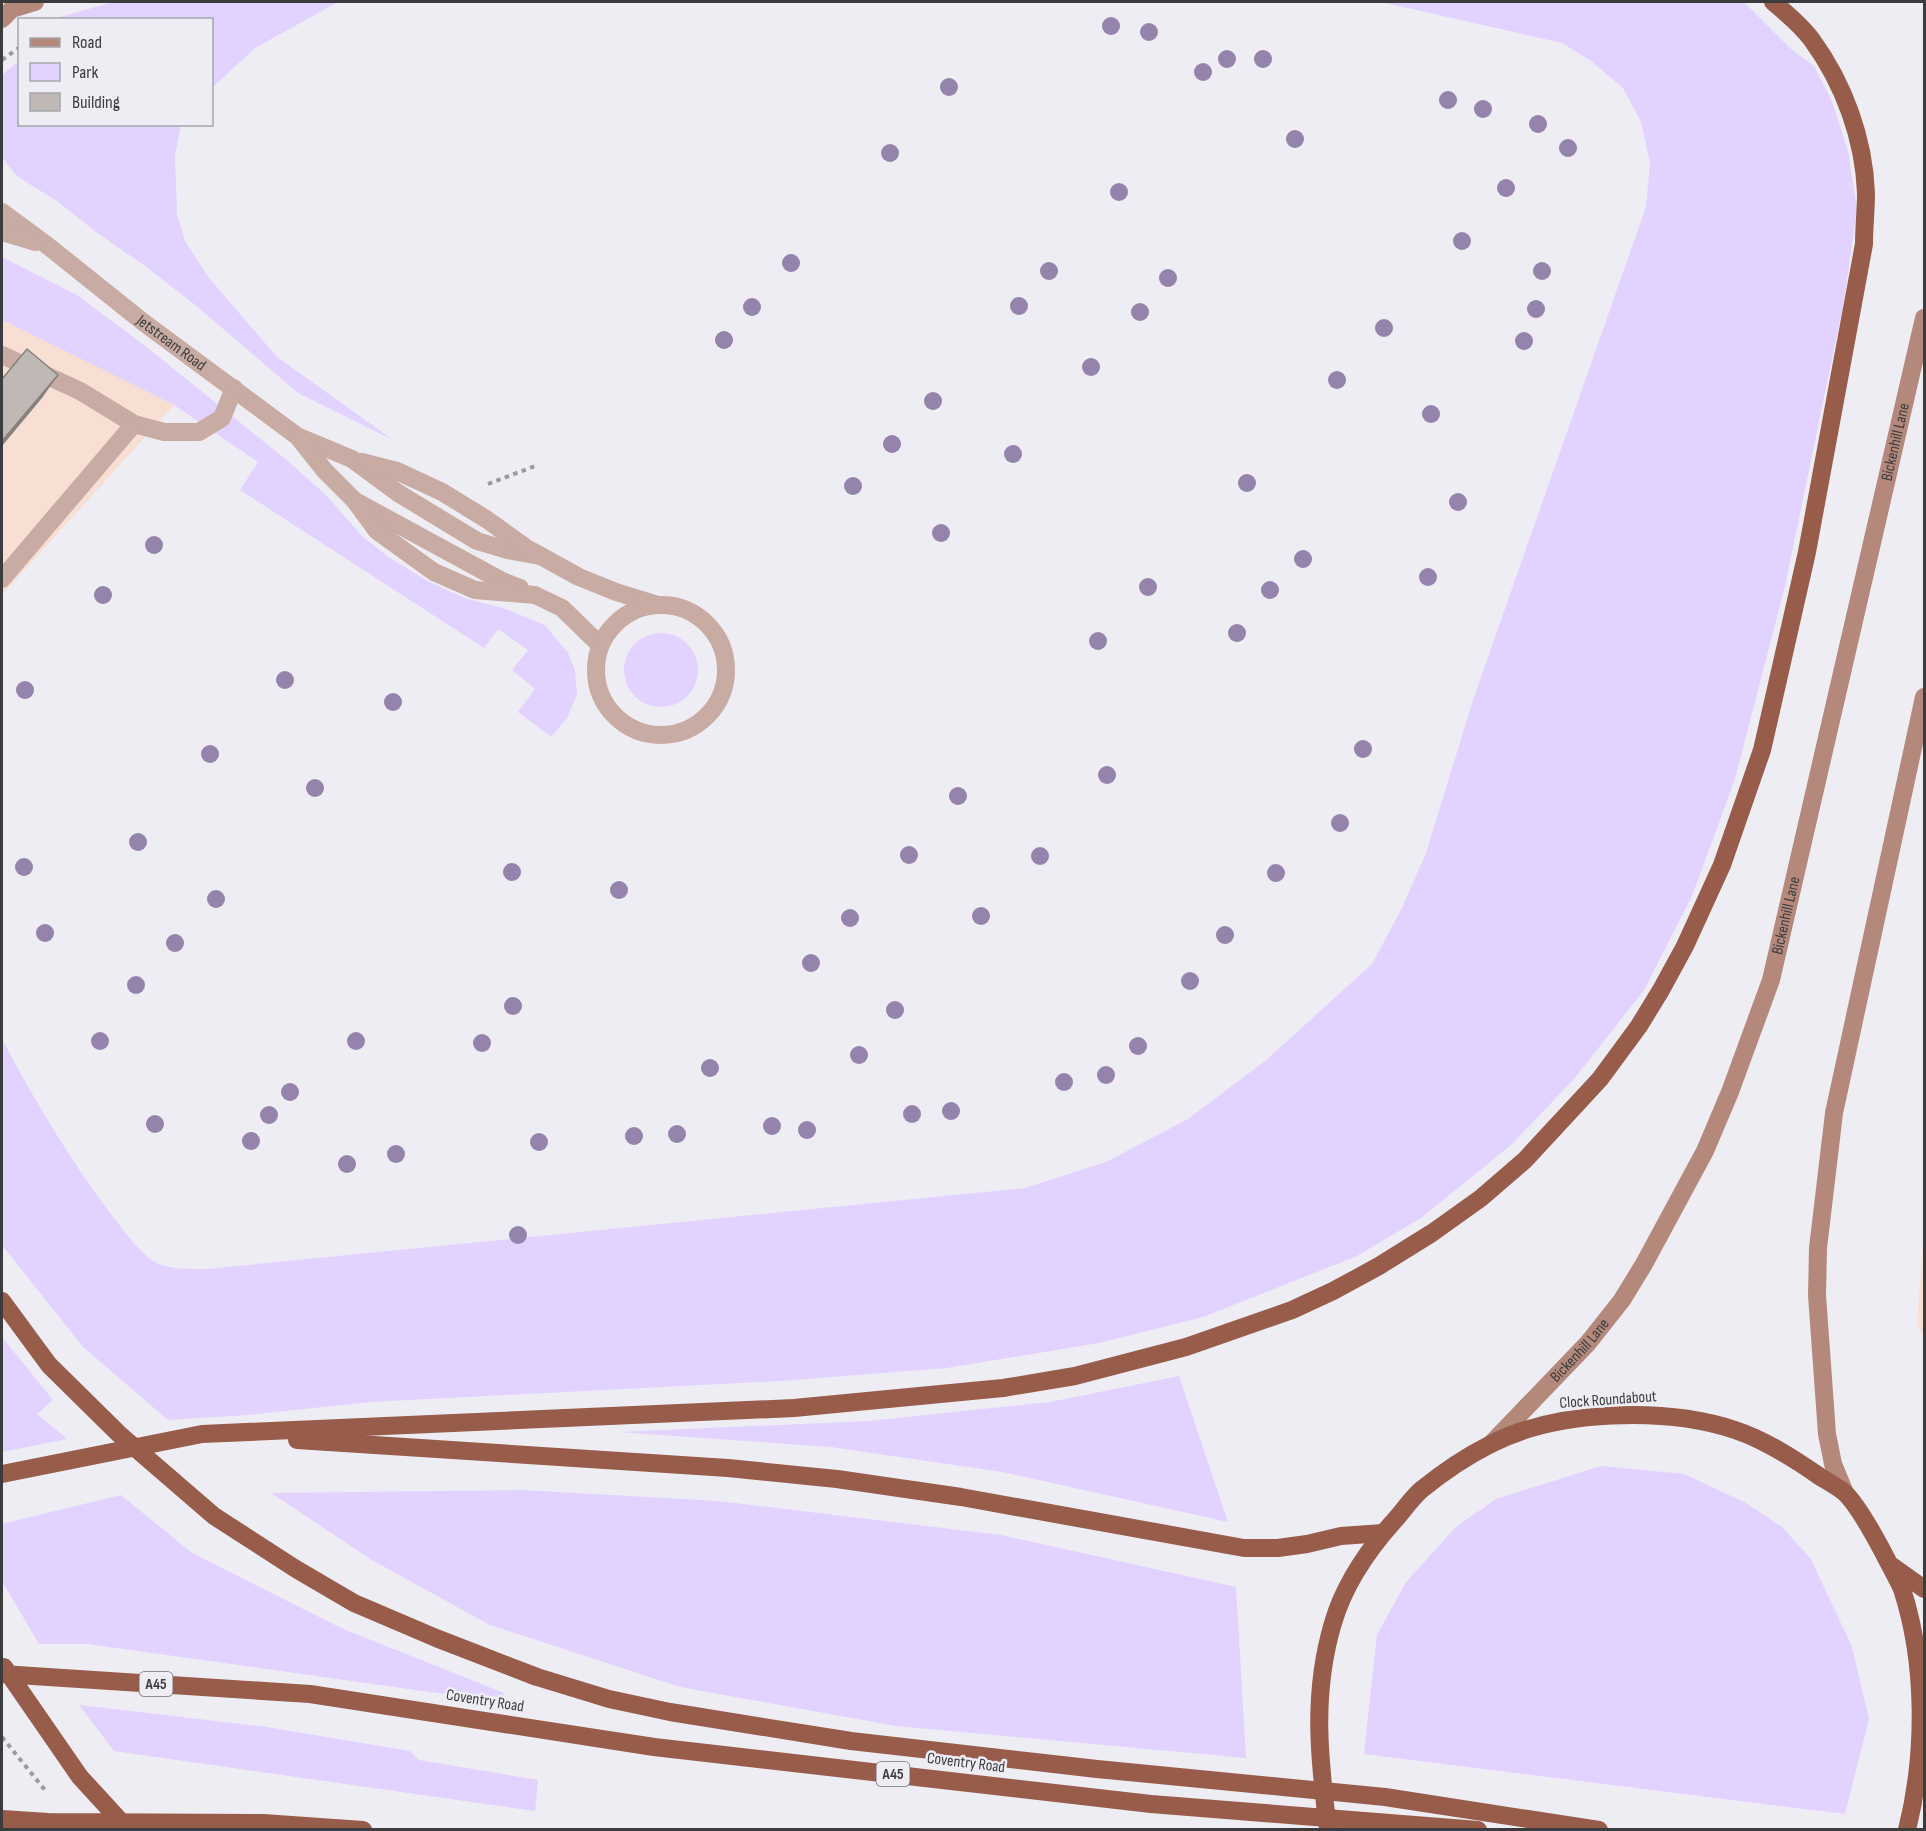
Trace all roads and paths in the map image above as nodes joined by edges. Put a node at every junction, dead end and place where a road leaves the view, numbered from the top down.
1 (35, 2) edge
2 (1773, 2) edge
3 (2, 19) edge
4 (18, 48) edge
5 (2, 60) edge
6 (2, 212) edge
7 (2, 232) edge
8 (48, 246) junction
9 (1924, 318) edge
10 (2, 355) edge
11 (234, 388) junction
12 (134, 424) junction
13 (297, 436) junction
14 (535, 466) dead end
15 (485, 486) dead end
16 (2, 579) edge
17 (655, 604) junction
18 (600, 645) junction
19 (1924, 697) edge
20 (2, 1301) edge
21 (202, 1434) junction
22 (1491, 1444) junction
23 (2, 1474) edge
24 (1845, 1493) junction
25 (1383, 1533) junction
26 (1888, 1563) junction
27 (1924, 1589) edge
28 (2, 1663) edge
29 (2, 1674) edge
30 (2, 1737) edge
31 (50, 1796) dead end
32 (2, 1819) edge
33 (1909, 1821) edge
34 (48, 1822) junction
35 (107, 1830) edge
36 (129, 1830) edge
37 (363, 1830) edge
38 (1328, 1830) edge
39 (1478, 1830) edge
40 (1599, 1830) edge

1 - 3 main road
2 - 21 highway
4 - 5 path
6 - 8 lane, Jetstream Road
7 - 8 lane, Jetstream Road
8 - 11 lane, Jetstream Road
9 - 22 main road, Bickenhill Lane
10 - 12 lane
11 - 12 lane
11 - 13 lane, Jetstream Road
12 - 16 lane
13 - 17 lane
13 - 18 lane
14 - 15 path
17 - 18 lane
17 - 18 lane
19 - 24 main road
20 - 40 highway
21 - 23 highway
21 - 25 highway
22 - 24 highway, Clock Roundabout
22 - 25 highway, Clock Roundabout
24 - 26 highway, Clock Roundabout
25 - 38 highway, Clock Roundabout
26 - 27 highway
26 - 33 highway, Clock Roundabout
28 - 36 highway
29 - 39 highway, Coventry Road / A45
30 - 31 path
32 - 34 highway
34 - 35 highway
34 - 37 highway

